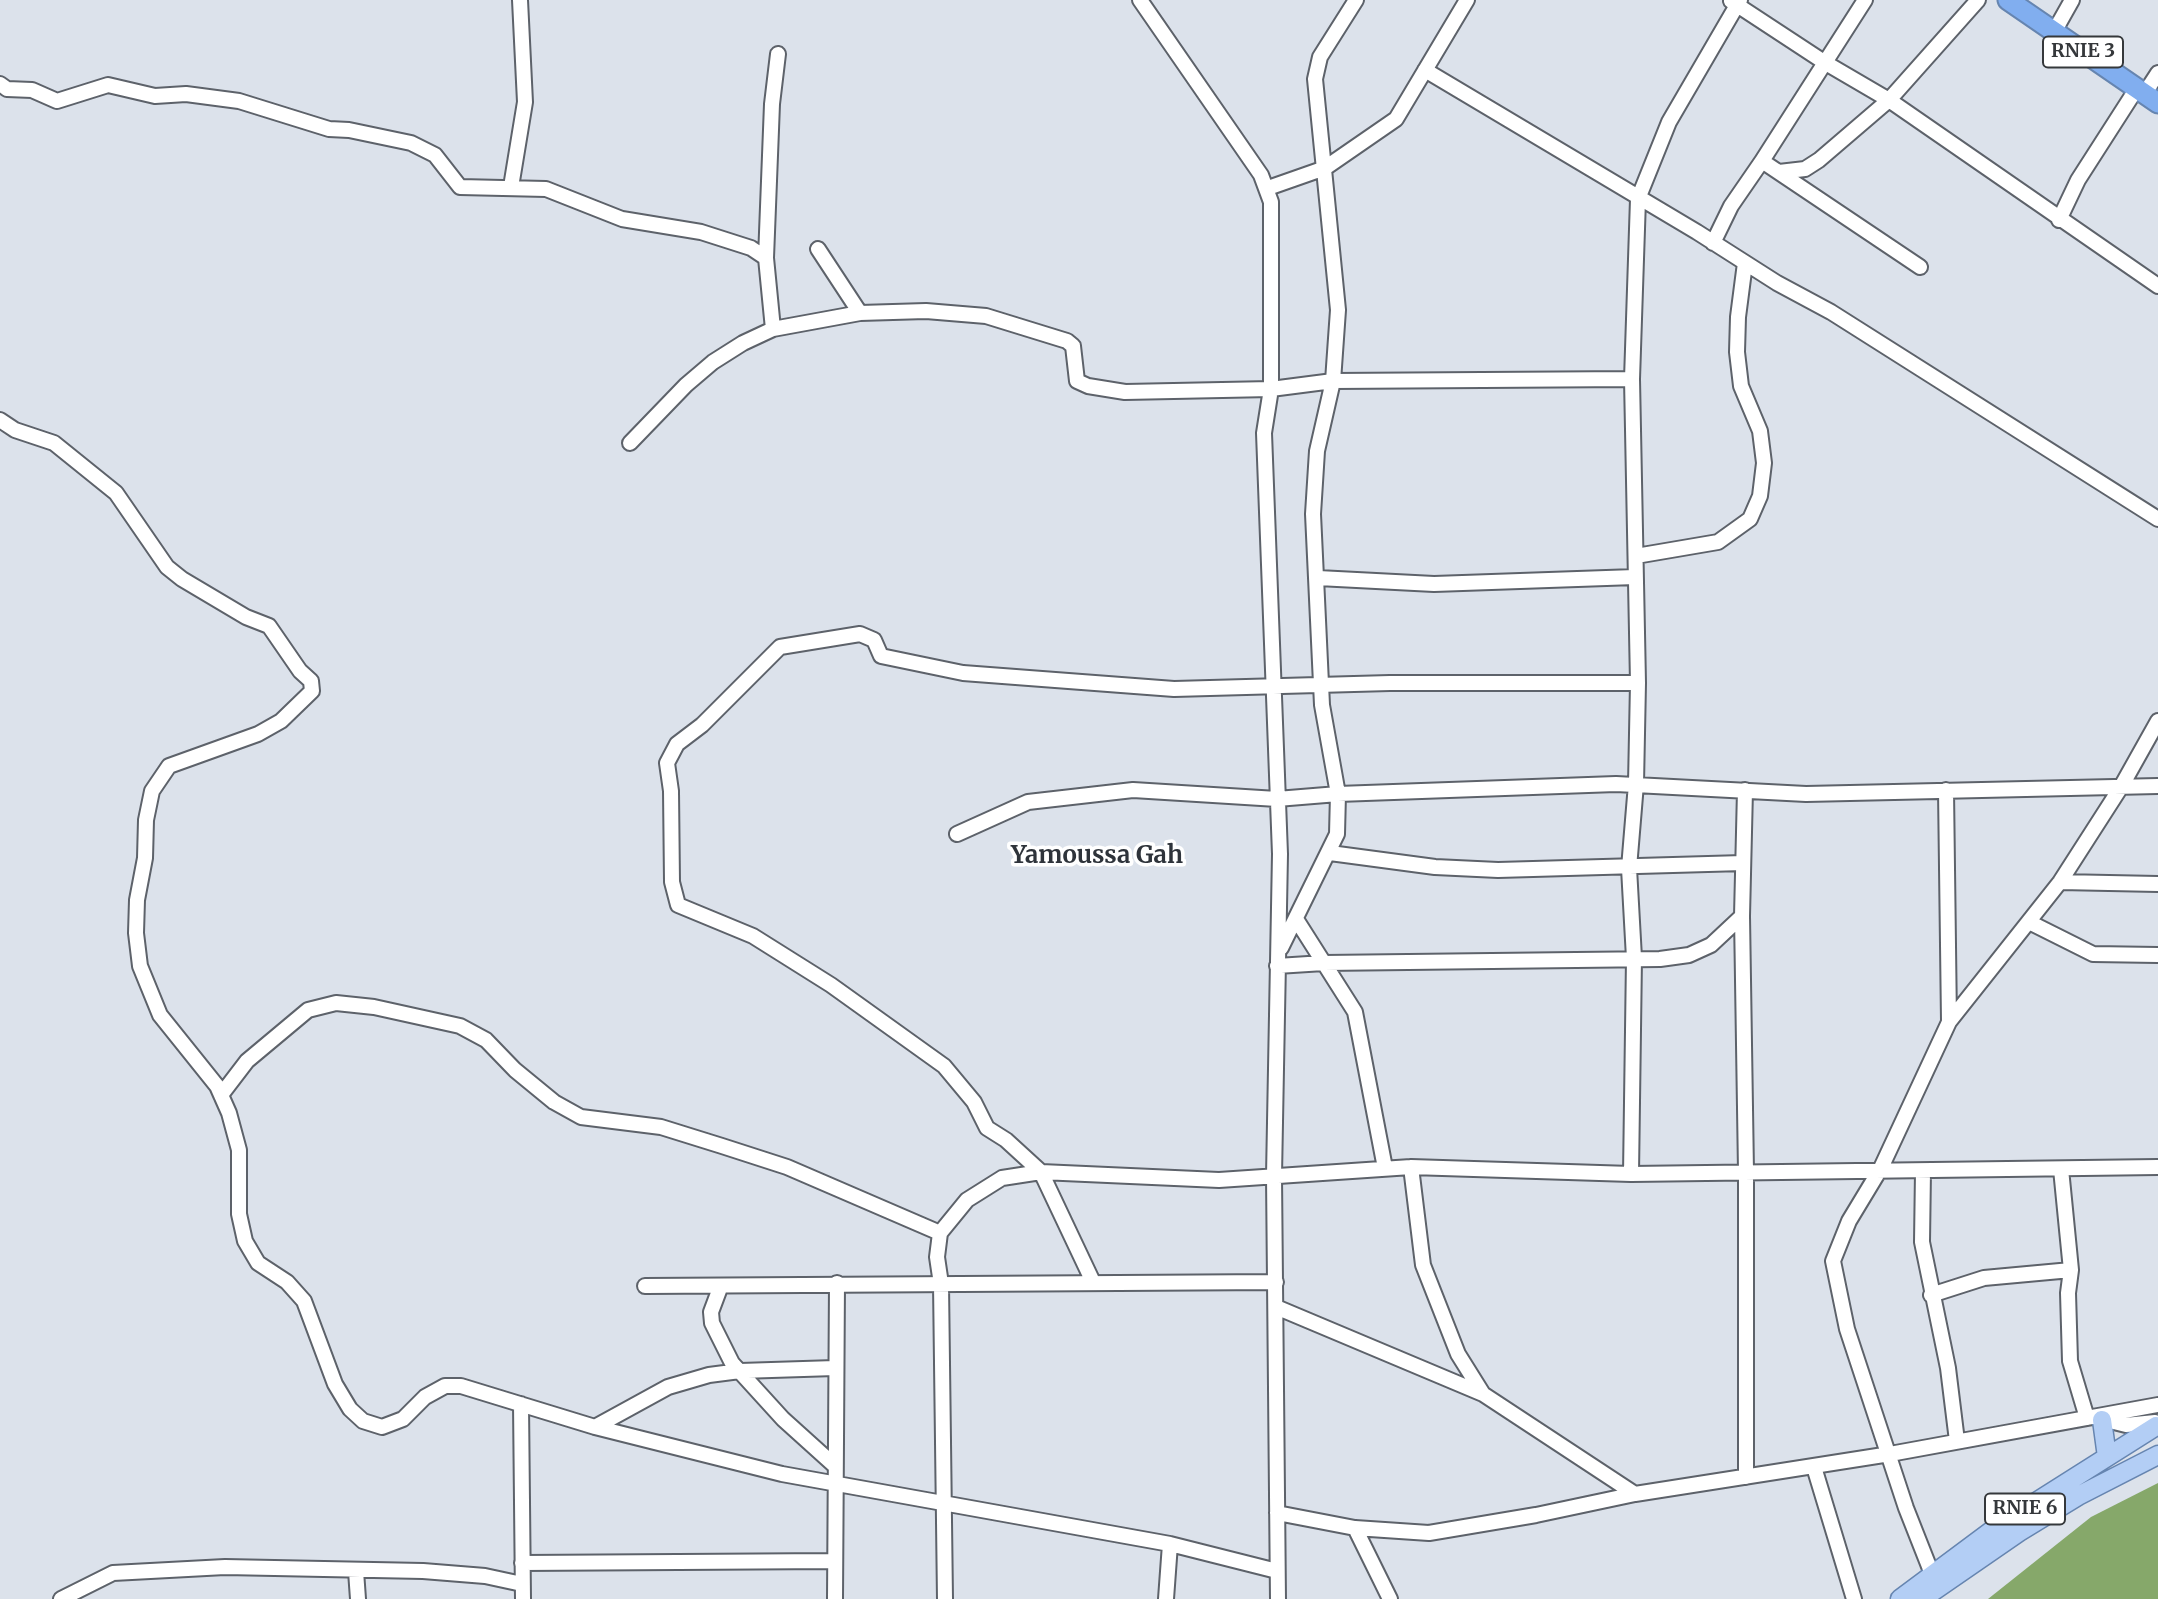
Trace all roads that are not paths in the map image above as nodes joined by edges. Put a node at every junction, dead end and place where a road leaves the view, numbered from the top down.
1 (520, 0) edge
2 (1140, 0) edge
3 (1356, 0) edge
4 (1467, 0) edge
5 (1865, 0) edge
6 (1978, 0) edge
7 (2008, 0) edge
8 (2072, 0) edge
9 (1735, 1) edge
10 (2054, 32) junction
11 (778, 54) dead end
12 (1824, 62) junction
13 (1425, 70) junction
14 (2158, 73) edge
15 (0, 84) edge
16 (2146, 95) edge
17 (1889, 100) junction
18 (1762, 161) junction
19 (1325, 168) junction
20 (1779, 172) junction
21 (511, 187) junction
22 (1268, 188) junction
23 (1638, 199) junction
24 (2059, 220) junction
25 (1713, 243) junction
26 (818, 249) dead end
27 (766, 258) junction
28 (1745, 263) junction
29 (1920, 268) dead end
30 (2158, 286) edge
31 (860, 313) junction
32 (773, 329) junction
33 (1632, 379) junction
34 (1333, 382) junction
35 (1271, 389) junction
36 (0, 420) edge
37 (630, 443) dead end
38 (2158, 519) edge
39 (1636, 556) junction
40 (1635, 577) junction
41 (1318, 578) junction
42 (1638, 683) junction
43 (1322, 685) junction
44 (1273, 686) junction
45 (2158, 721) edge
46 (1636, 784) junction
47 (2121, 787) junction
48 (2157, 788) edge
49 (1745, 790) junction
50 (1946, 790) junction
51 (1338, 794) junction
52 (1277, 799) junction
53 (957, 834) dead end
54 (1330, 853) junction
55 (1743, 863) junction
56 (1629, 867) junction
57 (2060, 882) junction
58 (2158, 884) edge
59 (1742, 916) junction
60 (1296, 919) junction
61 (2029, 922) junction
62 (2158, 955) edge
63 (1634, 958) junction
64 (1278, 960) junction
65 (1324, 963) junction
66 (1949, 1022) junction
67 (221, 1095) junction
68 (1411, 1167) junction
69 (2158, 1167) edge
70 (1385, 1168) junction
71 (1881, 1168) junction
72 (2061, 1169) junction
73 (1923, 1171) junction
74 (1041, 1172) junction
75 (1746, 1172) junction
76 (1631, 1174) junction
77 (1274, 1176) junction
78 (940, 1233) junction
79 (2071, 1270) junction
80 (1093, 1282) junction
81 (1276, 1282) junction
82 (837, 1283) junction
83 (942, 1284) junction
84 (645, 1286) dead end
85 (720, 1288) junction
86 (1931, 1295) junction
87 (1276, 1307) junction
88 (835, 1368) junction
89 (740, 1371) junction
90 (1483, 1394) junction
91 (522, 1404) junction
92 (2094, 1418) junction
93 (2157, 1419) edge
94 (595, 1427) junction
95 (1957, 1441) junction
96 (1890, 1454) junction
97 (2158, 1455) edge
98 (2107, 1457) junction
99 (834, 1465) junction
100 (1814, 1467) junction
101 (1746, 1477) junction
102 (834, 1484) junction
103 (1635, 1493) junction
104 (945, 1503) junction
105 (1277, 1513) junction
106 (1355, 1528) junction
107 (1170, 1545) junction
108 (834, 1560) junction
109 (522, 1563) junction
110 (356, 1571) junction
111 (1277, 1571) junction
112 (1932, 1574) junction
113 (522, 1592) edge
114 (61, 1599) edge
115 (358, 1599) edge
116 (835, 1599) edge
117 (945, 1599) edge
118 (1166, 1599) edge
119 (1278, 1599) edge
120 (1390, 1599) edge
121 (1854, 1599) edge
122 (1900, 1599) edge
123 (1923, 1599) edge

1 - 21 street
2 - 22 street
3 - 19 street
4 - 13 street
5 - 12 street
6 - 17 street
7 - 10 highway, RNIE 3
8 - 10 street
9 - 12 street
9 - 23 street
10 - 16 highway, RNIE 3
11 - 27 street
12 - 17 street
12 - 18 street
13 - 19 street
13 - 23 street
14 - 16 street
15 - 21 street
16 - 24 street
17 - 20 street
17 - 24 street
18 - 20 street
18 - 25 street
19 - 22 street
19 - 34 street
20 - 29 street
21 - 27 street
22 - 35 street
23 - 25 street
23 - 33 street
24 - 30 street
25 - 28 street
26 - 31 street
27 - 32 street
28 - 38 street
28 - 39 street
31 - 32 street
31 - 35 street
32 - 37 street
33 - 34 street
33 - 39 street
34 - 35 street
34 - 41 street
35 - 44 street
36 - 67 street
39 - 40 street
40 - 41 street
40 - 42 street
41 - 43 street
42 - 43 street
42 - 46 street
43 - 44 street
43 - 51 street
44 - 52 street
44 - 74 street
45 - 47 street
46 - 49 street
46 - 51 street
46 - 56 street
47 - 48 street
47 - 50 street
47 - 57 street
49 - 50 street
49 - 55 street
50 - 66 street
51 - 52 street
51 - 54 street
52 - 53 street
52 - 64 street
54 - 56 street
54 - 60 street
55 - 56 street
55 - 59 street
56 - 63 street
57 - 58 street
57 - 61 street
59 - 63 street
59 - 75 street
60 - 64 street
60 - 65 street
61 - 62 street
61 - 66 street
63 - 65 street
63 - 76 street
64 - 65 street
64 - 77 street
65 - 70 street
66 - 71 street
67 - 78 street
67 - 91 street
68 - 70 street
68 - 76 street
68 - 90 street
69 - 72 street
70 - 77 street
71 - 73 street
71 - 75 street
71 - 96 street
72 - 73 street
72 - 79 street
73 - 86 street
74 - 77 street
74 - 78 street
74 - 80 street
75 - 76 street
75 - 101 street
77 - 81 street
78 - 83 street
79 - 86 street
79 - 92 street
80 - 81 street
80 - 83 street
81 - 87 street
82 - 83 street
82 - 85 street
82 - 88 street
83 - 104 street
84 - 85 street
85 - 89 street
86 - 95 street
87 - 90 street
87 - 105 street
88 - 89 street
88 - 99 street
89 - 94 street
89 - 99 street
90 - 103 street
91 - 94 street
91 - 109 street
92 - 93 street
92 - 95 street
92 - 98 main road
93 - 98 main road, RNIE 6
94 - 102 street
95 - 96 street
96 - 100 street
96 - 112 street
97 - 123 main road, RNIE 6
98 - 112 main road, RNIE 6
99 - 102 street
100 - 101 street
100 - 121 street
101 - 103 street
102 - 104 street
102 - 108 street
103 - 106 street
104 - 107 street
104 - 117 street
105 - 106 street
105 - 111 street
106 - 120 street
107 - 111 street
107 - 118 street
108 - 109 street
108 - 116 street
109 - 113 street
110 - 113 street
110 - 114 street
110 - 115 street
111 - 119 street
112 - 122 main road, RNIE 6

